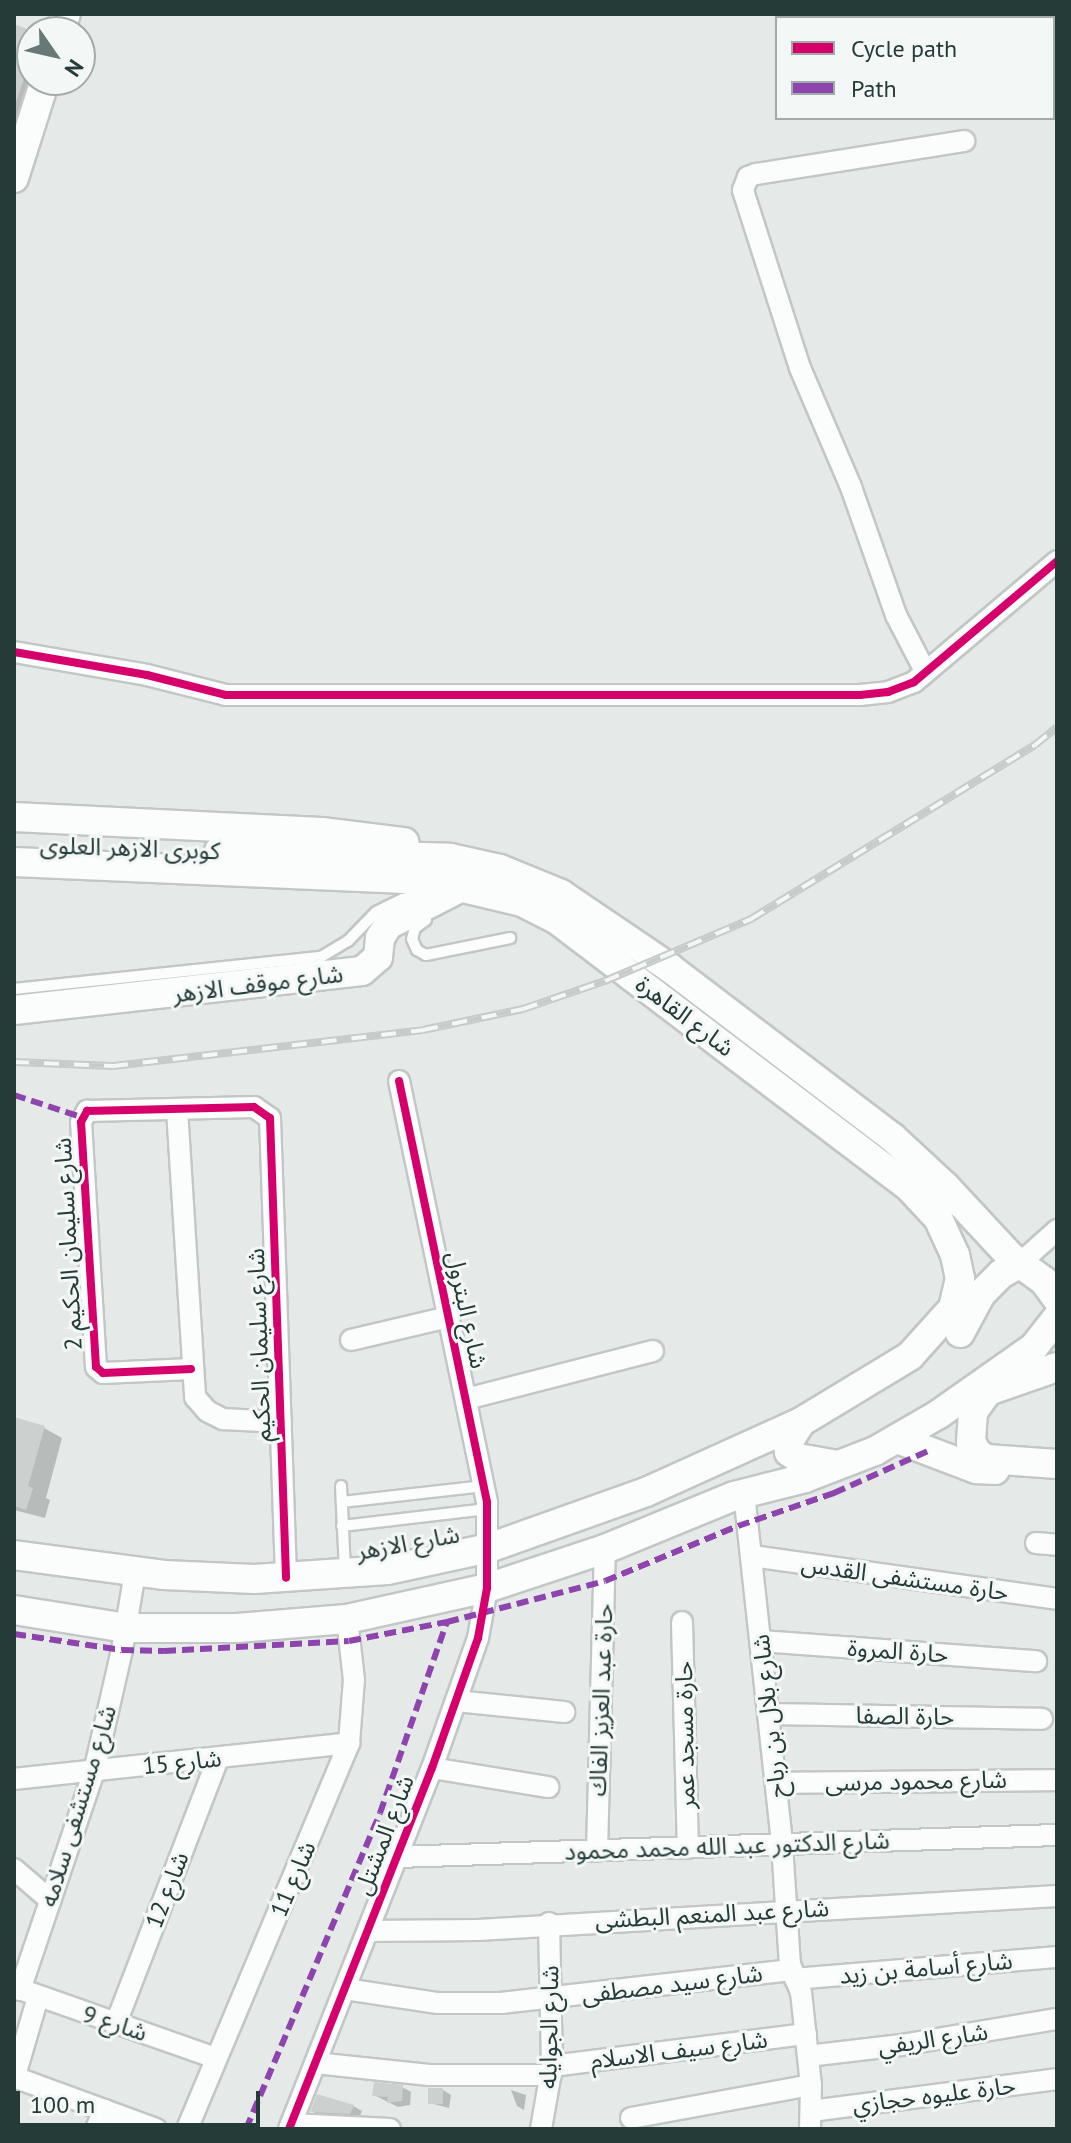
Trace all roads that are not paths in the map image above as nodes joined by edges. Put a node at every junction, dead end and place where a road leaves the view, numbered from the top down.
1 (40, 96) edge
2 (964, 141) dead end
3 (14, 178) edge
4 (1057, 561) edge
5 (14, 652) edge
6 (925, 671) junction
7 (14, 817) edge
8 (14, 843) edge
9 (450, 858) junction
10 (14, 862) edge
11 (242, 862) junction
12 (464, 886) junction
13 (510, 938) dead end
14 (213, 978) junction
15 (14, 989) edge
16 (14, 1010) edge
17 (399, 1081) dead end
18 (177, 1109) junction
19 (1057, 1230) edge
20 (1019, 1264) junction
21 (1056, 1307) edge
22 (448, 1317) junction
23 (351, 1340) dead end
24 (653, 1351) dead end
25 (910, 1356) junction
26 (1057, 1367) edge
27 (191, 1369) junction
28 (466, 1399) junction
29 (281, 1422) junction
30 (801, 1422) junction
31 (897, 1439) junction
32 (1057, 1464) edge
33 (705, 1466) junction
34 (842, 1466) junction
35 (1057, 1474) edge
36 (341, 1486) dead end
37 (484, 1486) junction
38 (744, 1493) junction
39 (342, 1502) junction
40 (487, 1509) junction
41 (342, 1526) junction
42 (1036, 1543) dead end
43 (1057, 1545) edge
44 (489, 1548) junction
45 (605, 1549) junction
46 (14, 1555) edge
47 (752, 1556) junction
48 (135, 1572) junction
49 (346, 1574) junction
50 (286, 1578) junction
51 (487, 1588) junction
52 (1057, 1599) edge
53 (14, 1610) edge
54 (347, 1619) junction
55 (682, 1622) dead end
56 (126, 1628) junction
57 (761, 1641) junction
58 (1036, 1661) dead end
59 (456, 1701) junction
60 (564, 1712) dead end
61 (768, 1714) junction
62 (1042, 1719) dead end
63 (349, 1743) junction
64 (218, 1758) junction
65 (432, 1768) junction
66 (94, 1772) junction
67 (14, 1779) edge
68 (1057, 1780) edge
69 (776, 1783) junction
70 (548, 1787) dead end
71 (1057, 1835) edge
72 (782, 1845) junction
73 (688, 1848) junction
74 (597, 1851) junction
75 (397, 1857) junction
76 (14, 1869) edge
77 (1057, 1896) edge
78 (50, 1900) junction
79 (786, 1909) junction
80 (549, 1923) junction
81 (368, 1931) junction
82 (1057, 1957) edge
83 (793, 1975) junction
84 (345, 1989) junction
85 (24, 1991) edge
86 (553, 1998) junction
87 (1057, 2019) edge
88 (116, 2023) junction
89 (806, 2034) junction
90 (808, 2056) junction
91 (216, 2058) junction
92 (315, 2063) junction
93 (552, 2070) junction
94 (14, 2078) edge
95 (1057, 2079) edge
96 (811, 2085) junction
97 (630, 2118) edge
98 (100, 2120) edge
99 (810, 2120) edge
100 (290, 2126) edge
101 (156, 2129) edge
102 (187, 2129) edge
103 (390, 2129) edge
104 (541, 2129) edge

1 - 3 main road
2 - 6 street
4 - 6 street
5 - 6 street
7 - 9 main road, شارع القاهرة
8 - 11 main road, كوبرى الازهر العلوى
9 - 11 main road, شارع القاهرة
9 - 20 main road, شارع القاهرة
10 - 11 main road, كوبرى الازهر العلوى
11 - 12 main road, شارع القاهرة
12 - 13 lane
12 - 14 main road, شارع موقف الازهر
12 - 25 main road, شارع القاهرة
14 - 15 lane
14 - 16 main road, شارع موقف الازهر
17 - 22 street, شارع البترول
18 - 27 street
18 - 27 street, شارع سليمان الحكيم 2
18 - 29 street, شارع سليمان الحكيم
19 - 20 street
20 - 21 main road
20 - 25 main road
21 - 31 main road
22 - 23 street
22 - 28 street, شارع البترول
24 - 28 street
25 - 30 main road, شارع الازهر
26 - 32 main road
27 - 29 street
28 - 37 street, شارع البترول
29 - 50 street, شارع سليمان الحكيم
30 - 33 main road, شارع الازهر
30 - 34 main road
31 - 34 main road
31 - 35 main road
33 - 38 main road
33 - 44 main road, شارع الازهر
34 - 38 main road
36 - 39 lane
37 - 39 lane
37 - 40 street, شارع البترول
38 - 45 main road
38 - 47 street, شارع بلال بن رباح
39 - 41 lane
40 - 41 lane
40 - 44 street, شارع البترول
41 - 49 lane
42 - 43 street
44 - 49 main road, شارع الازهر
44 - 51 street, شارع المشتل
45 - 51 main road
45 - 74 street, حارة عبد العزيز الفاك
46 - 48 main road, شارع الازهر
47 - 52 street, حارة مستشفى القدس
47 - 57 street, شارع بلال بن رباح
48 - 50 main road, شارع الازهر
48 - 56 street, شارع مستشفى سلامه
49 - 50 main road, شارع الازهر
51 - 54 main road
51 - 59 street, شارع المشتل
53 - 56 main road
54 - 56 main road
54 - 63 street, شارع 11
55 - 73 street, حارة مسجد عمر
56 - 66 street, شارع مستشفى سلامه
57 - 58 street, حارة المروة
57 - 61 street, شارع بلال بن رباح
59 - 60 street
59 - 65 street, شارع المشتل
61 - 62 street, حارة الصفا
61 - 69 street, شارع بلال بن رباح
63 - 64 street, شارع 15
63 - 91 street, شارع 11
64 - 66 street, شارع 15
64 - 88 street, شارع 12
65 - 70 street
65 - 75 street, شارع المشتل
66 - 67 street, شارع 15
66 - 78 street, شارع مستشفى سلامه
68 - 69 street, شارع محمود مرسى
69 - 72 street, شارع بلال بن رباح
71 - 72 street, شارع الدكتور عبد الله محمد محمود
72 - 73 street, شارع الدكتور عبد الله محمد محمود
72 - 79 street, شارع بلال بن رباح
73 - 74 street, شارع الدكتور عبد الله محمد محمود
74 - 75 street, شارع الدكتور عبد الله محمد محمود
75 - 81 street, شارع المشتل
76 - 78 street
77 - 79 street, شارع عبد المنعم البطشى
78 - 85 street, شارع مستشفى سلامه
79 - 80 street, شارع عبد المنعم البطشى
79 - 83 street, شارع بلال بن رباح
80 - 81 street, شارع عبد المنعم البطشى
80 - 86 street, شارع الجوايله
81 - 84 street, شارع المشتل
82 - 83 street, شارع أسامة بن زيد
83 - 86 street, شارع سيد مصطفى
83 - 89 street, شارع بلال بن رباح
84 - 86 street, شارع سيد مصطفى
84 - 92 street, شارع المشتل
85 - 88 street, شارع 9
85 - 94 street, شارع مستشفى سلامه
86 - 93 street, شارع الجوايله
87 - 90 street, شارع الريفي
88 - 91 street, شارع 9
89 - 90 street, شارع بلال بن رباح
89 - 93 street, شارع سيف الاسلام
90 - 96 street, شارع بلال بن رباح
91 - 102 street, شارع 11
92 - 93 street, شارع سيف الاسلام
92 - 100 street, شارع المشتل
93 - 104 street, شارع الجوايله
94 - 98 street
95 - 99 street, حارة عليوه حجازي
96 - 97 street
96 - 99 street, شارع بلال بن رباح
98 - 101 street
100 - 103 street

